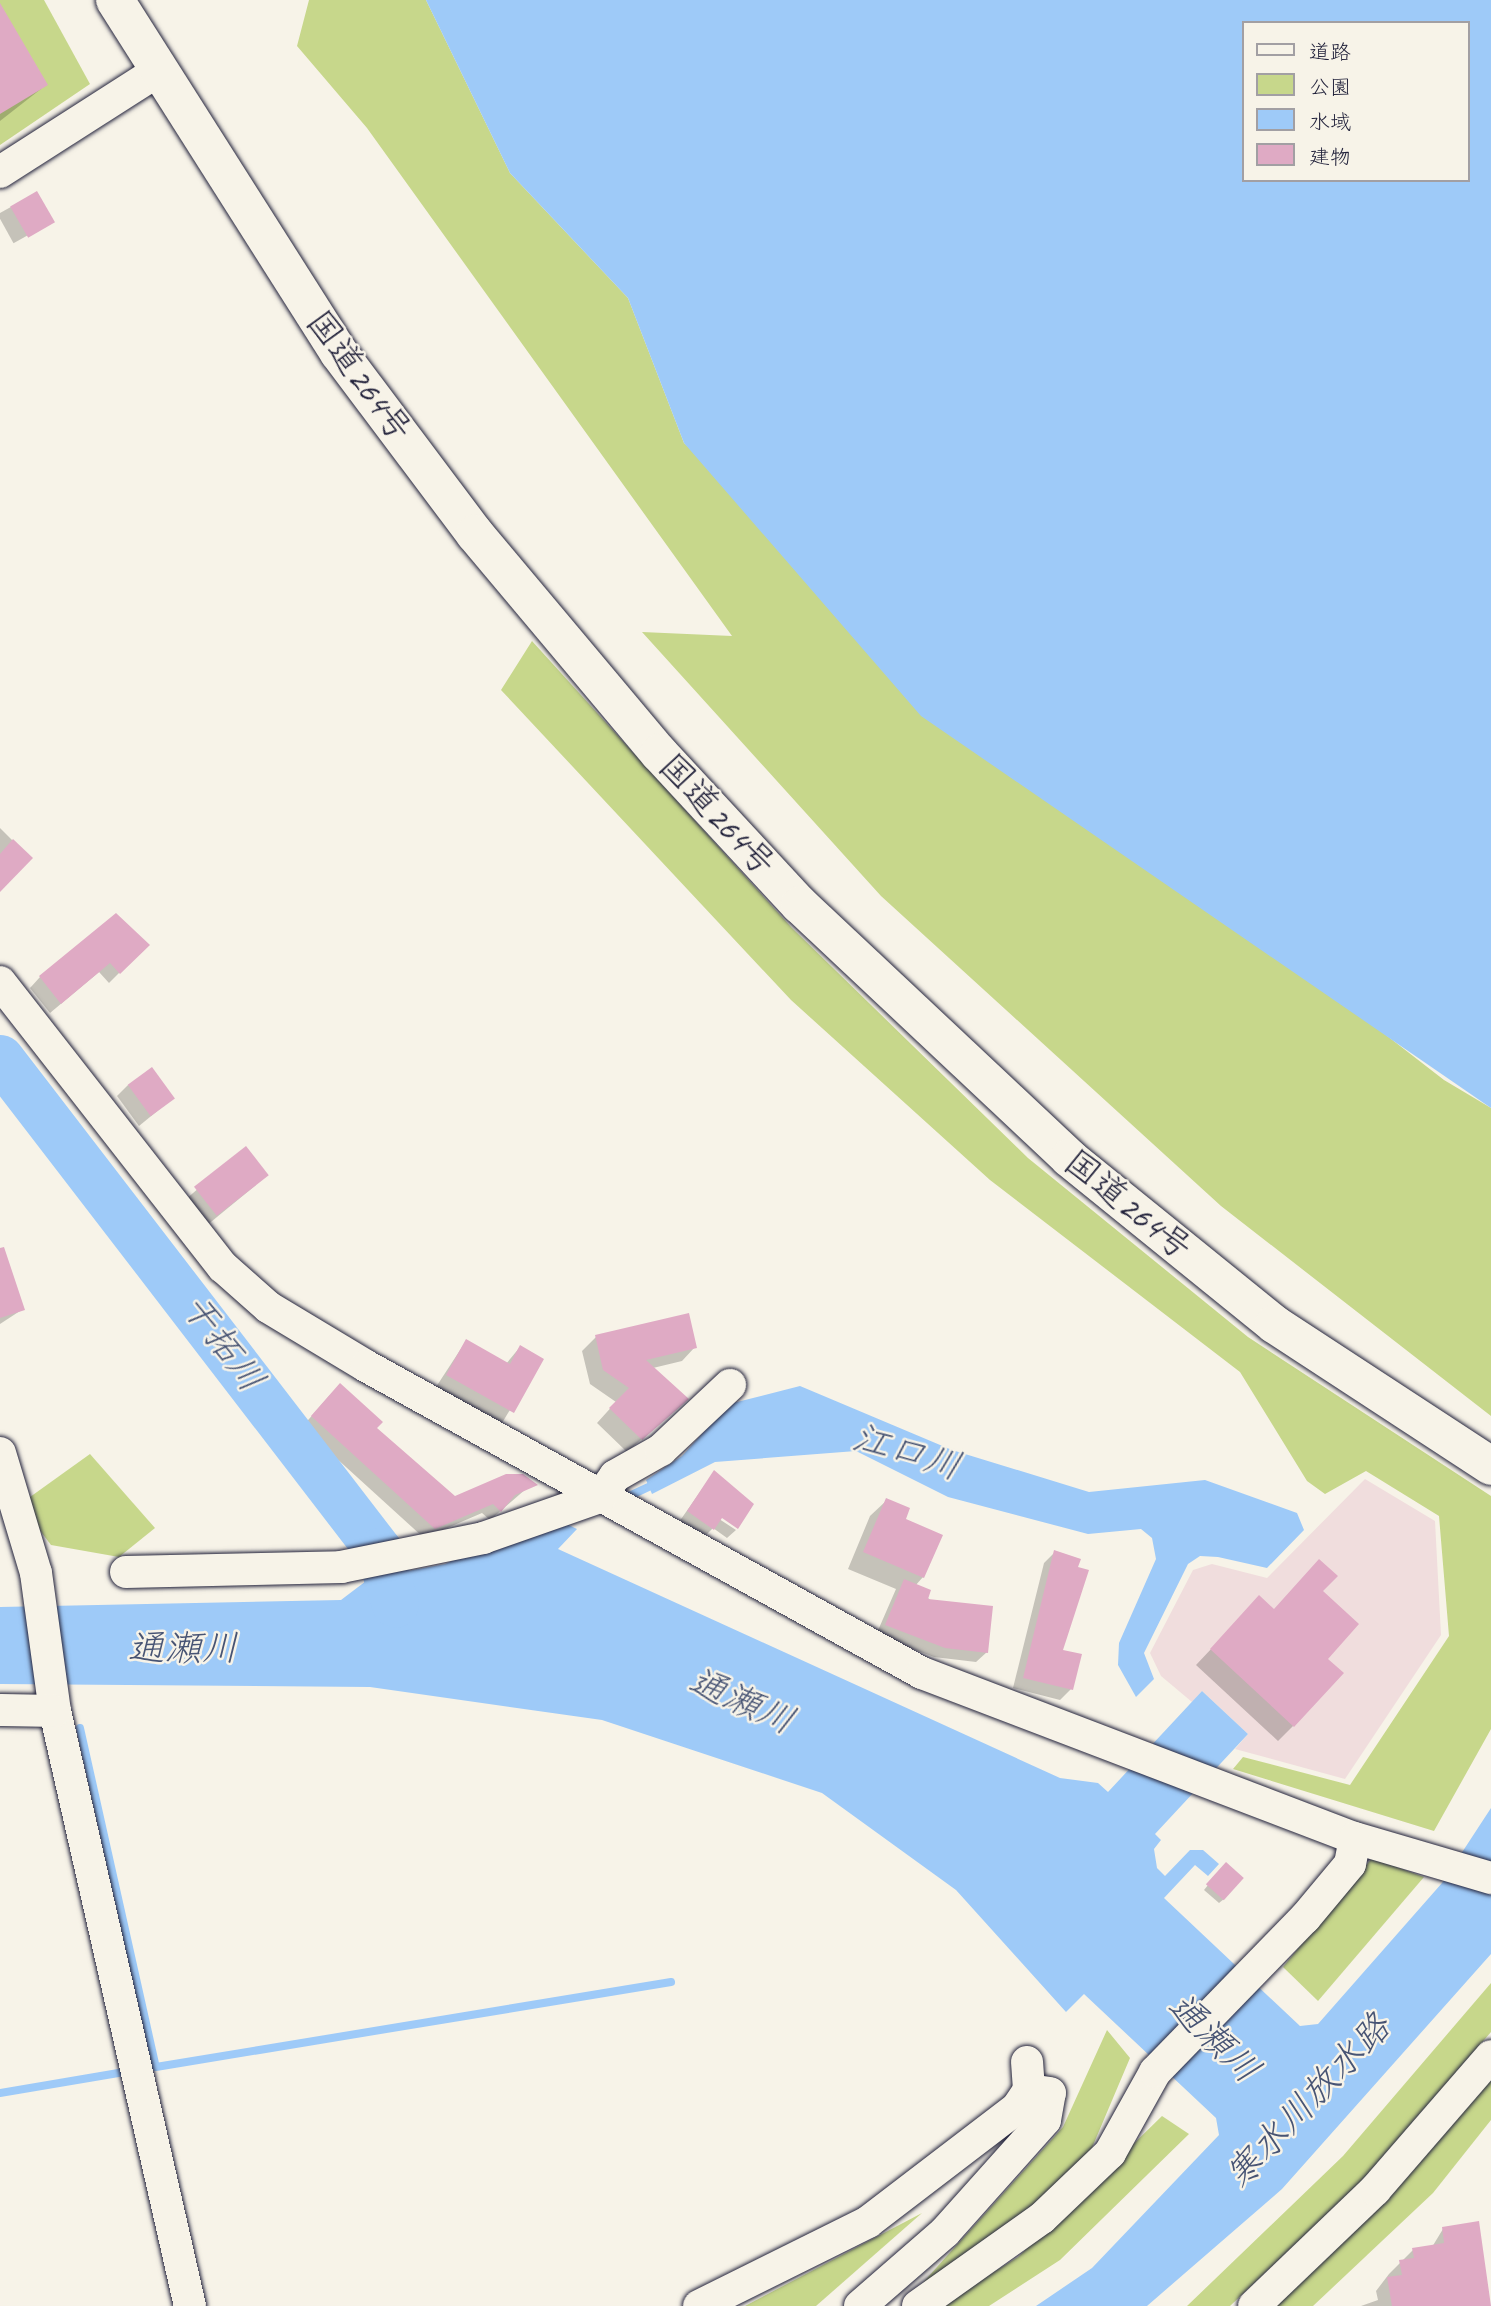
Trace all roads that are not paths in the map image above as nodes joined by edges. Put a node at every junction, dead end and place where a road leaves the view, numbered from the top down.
1 (115, 0) edge
2 (155, 73) junction
3 (0, 172) edge
4 (0, 982) edge
5 (730, 1385) dead end
6 (0, 1453) edge
7 (1491, 1466) edge
8 (612, 1504) junction
9 (126, 1572) dead end
10 (54, 1707) junction
11 (0, 1710) edge
12 (1366, 1842) junction
13 (1491, 1878) edge
14 (1491, 2056) edge
15 (190, 2306) edge
16 (699, 2306) edge
17 (860, 2306) edge
18 (918, 2306) edge
19 (1254, 2306) edge

1 - 2 highway, 国道264号
2 - 3 street
2 - 7 highway, 国道264号
4 - 8 street
5 - 8 street
6 - 10 street
8 - 9 street
8 - 12 street
10 - 11 street
10 - 15 street
12 - 13 street
12 - 18 street
14 - 19 street
16 - 17 street

